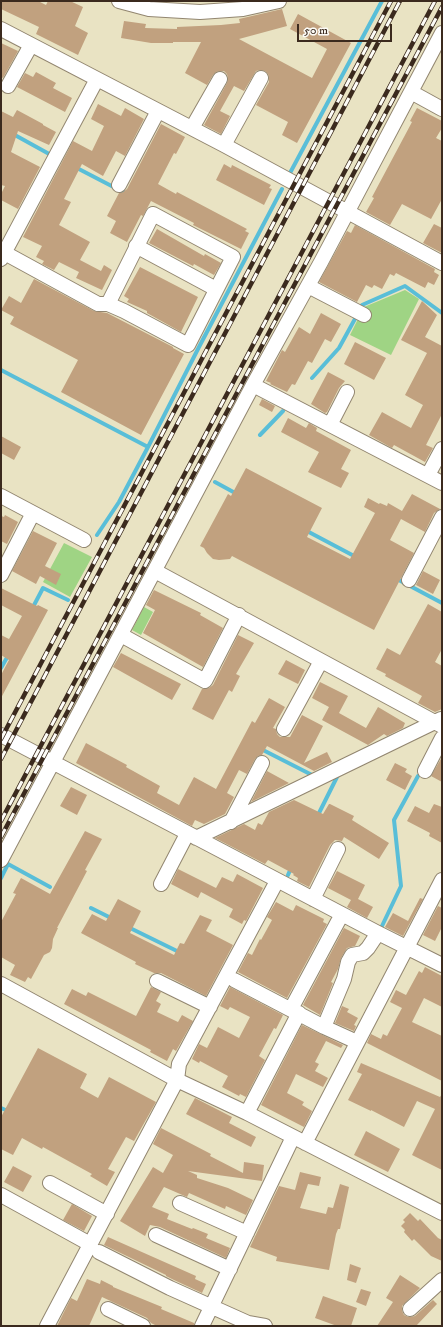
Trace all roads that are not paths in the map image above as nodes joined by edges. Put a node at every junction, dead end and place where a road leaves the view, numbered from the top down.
1 (119, 1) edge
2 (279, 1) edge
3 (256, 4) edge
4 (1, 29) edge
5 (442, 33) edge
6 (31, 44) junction
7 (261, 78) dead end
8 (97, 79) junction
9 (220, 79) dead end
10 (8, 86) dead end
11 (411, 92) junction
12 (442, 109) edge
13 (158, 111) junction
14 (192, 128) junction
15 (224, 145) junction
16 (119, 185) dead end
17 (348, 212) junction
18 (136, 246) junction
19 (2, 254) edge
20 (442, 263) edge
21 (308, 286) junction
22 (216, 289) junction
23 (108, 304) junction
24 (364, 315) dead end
25 (253, 385) junction
26 (347, 392) dead end
27 (330, 425) junction
28 (442, 449) edge
29 (428, 476) junction
30 (442, 483) edge
31 (1, 496) edge
32 (33, 513) junction
33 (442, 517) edge
34 (84, 540) dead end
35 (155, 571) junction
36 (1, 575) edge
37 (409, 580) dead end
38 (239, 616) junction
39 (121, 635) junction
40 (321, 661) junction
41 (440, 722) edge
42 (284, 729) dead end
43 (1, 735) edge
44 (442, 738) edge
45 (53, 763) junction
46 (262, 764) dead end
47 (425, 771) dead end
48 (231, 822) junction
49 (192, 836) junction
50 (338, 849) dead end
51 (1, 860) edge
52 (442, 880) edge
53 (277, 881) junction
54 (161, 884) dead end
55 (313, 899) junction
56 (437, 900) edge
57 (342, 914) junction
58 (378, 933) junction
59 (406, 948) junction
60 (442, 965) edge
61 (157, 980) dead end
62 (234, 980) dead end
63 (1, 984) edge
64 (210, 1007) junction
65 (295, 1011) junction
66 (324, 1027) junction
67 (357, 1042) junction
68 (177, 1080) junction
69 (247, 1113) junction
70 (299, 1140) junction
71 (50, 1183) dead end
72 (1, 1195) edge
73 (180, 1203) dead end
74 (442, 1213) edge
75 (107, 1214) junction
76 (247, 1233) junction
77 (156, 1235) dead end
78 (95, 1248) junction
79 (230, 1269) junction
80 (442, 1280) edge
81 (212, 1306) junction
82 (108, 1309) dead end
83 (410, 1309) dead end
84 (47, 1326) edge
85 (143, 1326) edge
86 (202, 1326) edge
87 (265, 1326) edge

1 - 3 street
2 - 3 street
4 - 6 street
5 - 11 street
6 - 8 street
6 - 10 street
7 - 15 street
8 - 13 street
8 - 19 street
9 - 14 street
11 - 12 street
11 - 17 street
13 - 14 street
13 - 16 street
14 - 15 street
15 - 17 street
17 - 20 street
17 - 21 street
18 - 22 street
18 - 22 street
18 - 23 street
19 - 23 street
21 - 24 street
21 - 25 street
22 - 23 street
25 - 27 street
25 - 35 street
26 - 27 street
27 - 29 street
28 - 29 street
29 - 30 street
31 - 32 street
32 - 34 street
32 - 36 street
33 - 37 street
35 - 38 street
35 - 39 street
38 - 39 street
38 - 40 street
39 - 45 street
40 - 41 street
40 - 42 street
41 - 48 street
43 - 45 street
44 - 47 street
45 - 49 street
45 - 51 street
46 - 48 street
48 - 49 street
49 - 53 street
49 - 54 street
50 - 55 street
52 - 56 street
53 - 55 street
53 - 64 street
55 - 57 street
56 - 59 street
57 - 58 street
57 - 65 street
58 - 59 street
58 - 66 street
59 - 60 street
59 - 67 street
61 - 64 street
62 - 65 street
63 - 68 street
64 - 68 street
65 - 66 street
65 - 69 street
66 - 67 street
67 - 70 street
68 - 69 street
68 - 75 street
69 - 70 street
70 - 74 street
70 - 76 street
71 - 75 street
72 - 78 street
73 - 76 street
75 - 78 street
76 - 79 street
77 - 79 street
78 - 81 street
78 - 84 street
79 - 81 street
80 - 83 street
81 - 86 street
81 - 87 street
82 - 85 street

